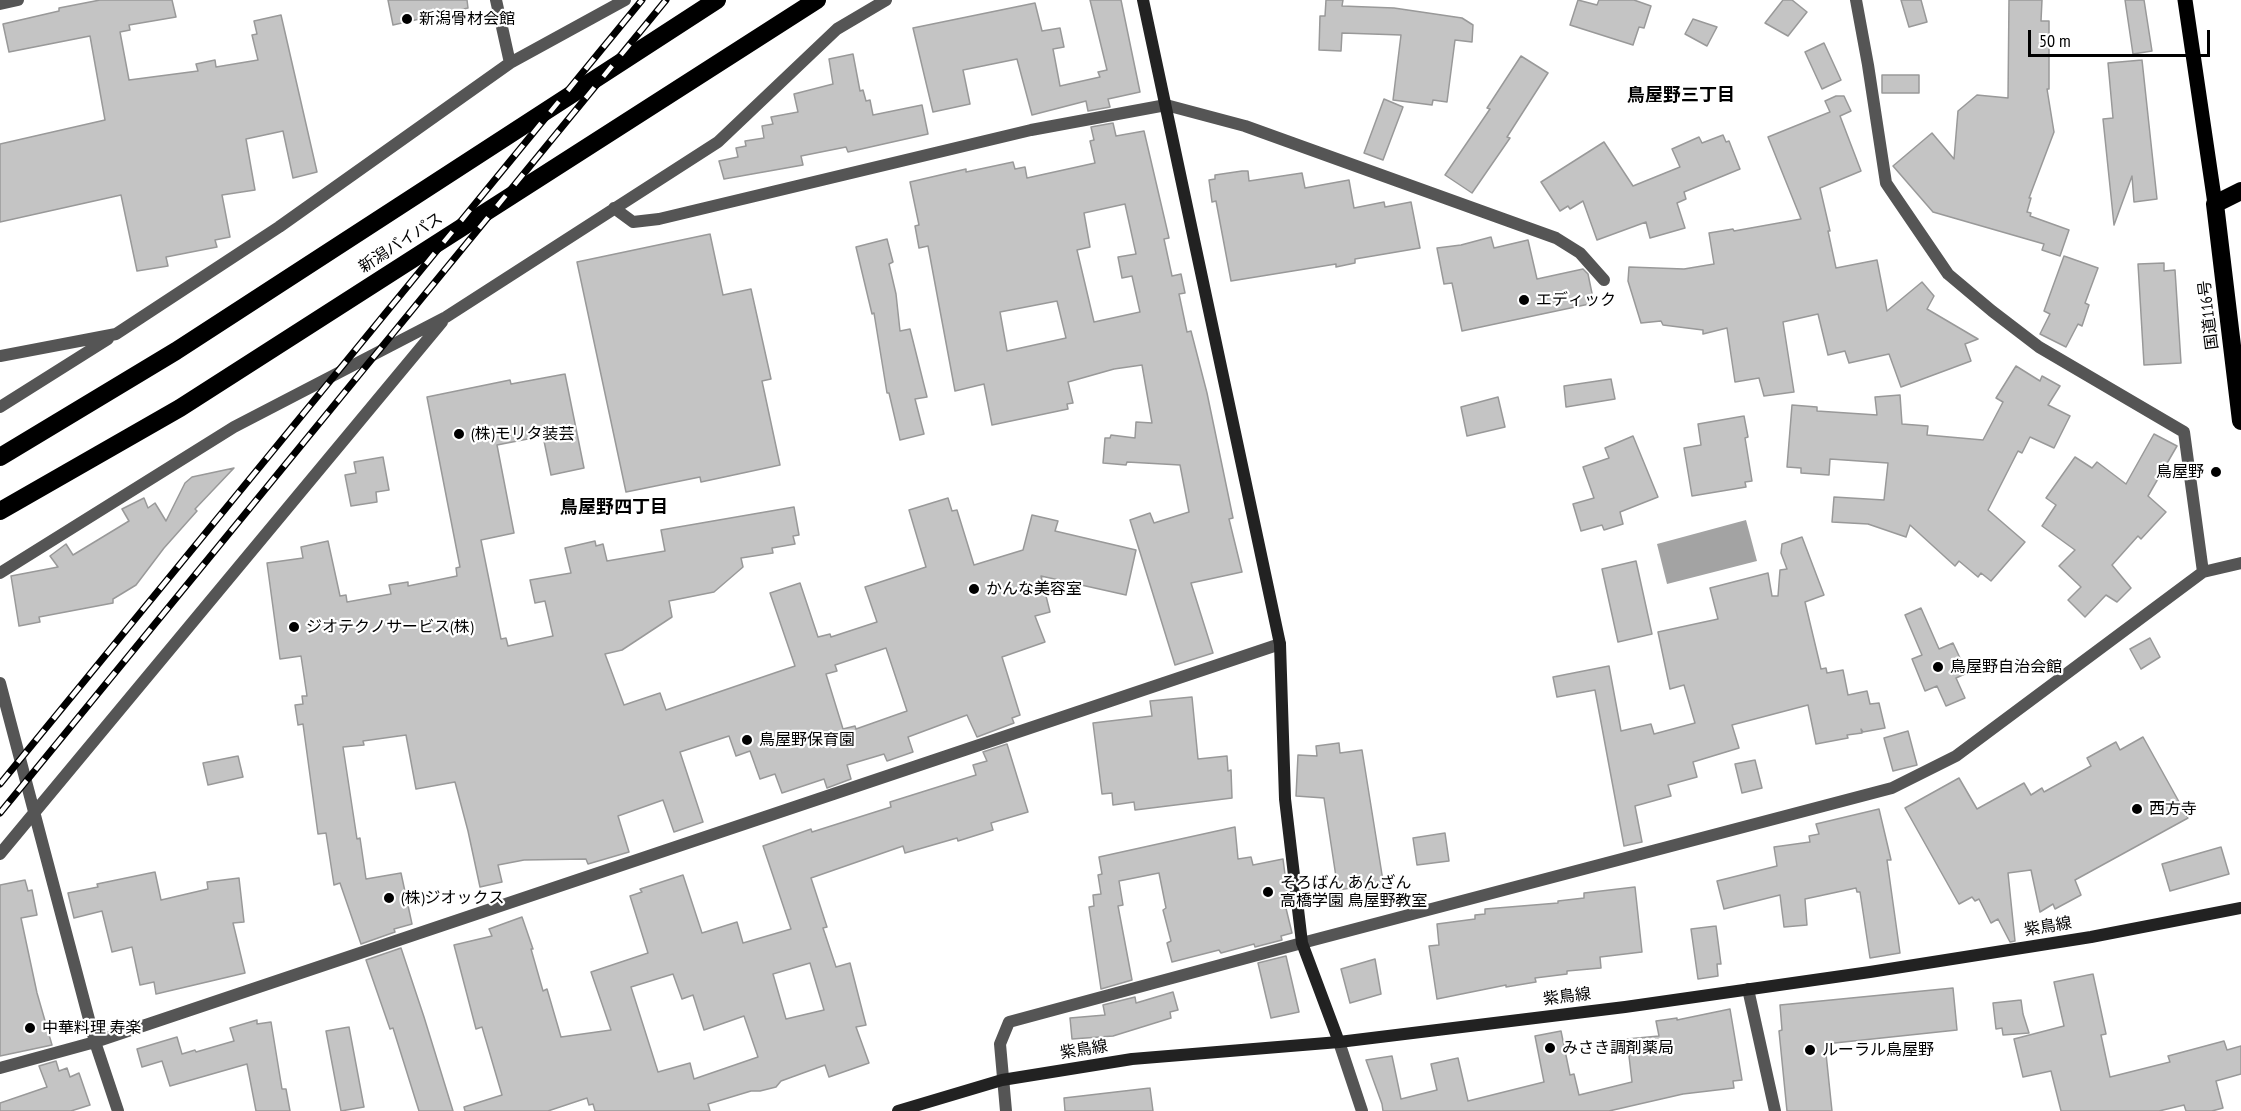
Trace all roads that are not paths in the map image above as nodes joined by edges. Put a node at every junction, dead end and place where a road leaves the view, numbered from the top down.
1 (18, 0) edge
2 (496, 0) edge
3 (610, 0) edge
4 (625, 0) edge
5 (717, 0) edge
6 (817, 0) edge
7 (886, 0) edge
8 (1143, 0) edge
9 (1856, 0) edge
10 (2185, 0) edge
11 (0, 4) edge
12 (598, 14) junction
13 (510, 63) junction
14 (1166, 105) junction
15 (2241, 191) edge
16 (2215, 204) junction
17 (614, 208) junction
18 (2241, 208) edge
19 (1604, 280) dead end
20 (446, 317) junction
21 (116, 334) junction
22 (0, 356) edge
23 (0, 406) edge
24 (2241, 421) edge
25 (0, 457) edge
26 (0, 511) edge
27 (2241, 563) edge
28 (2203, 572) junction
29 (0, 573) edge
30 (1280, 644) junction
31 (0, 683) edge
32 (4, 715) edge
33 (33, 813) junction
34 (0, 854) edge
35 (2241, 908) edge
36 (1302, 943) junction
37 (1748, 989) junction
38 (95, 1042) junction
39 (1339, 1042) junction
40 (0, 1068) edge
41 (1002, 1080) junction
42 (118, 1111) edge
43 (898, 1111) edge
44 (1006, 1111) edge
45 (1362, 1111) edge
46 (1775, 1111) edge

1 - 11 street
2 - 13 street
3 - 12 street
4 - 12 street
5 - 25 highway, 新潟バイパス
6 - 26 highway, 新潟バイパス
7 - 17 street
8 - 14 street
9 - 28 street
10 - 16 main road
12 - 13 street
13 - 21 street
14 - 17 street
14 - 19 street
14 - 30 street
15 - 16 highway
16 - 18 highway
16 - 24 highway, 国道116号
17 - 20 street
20 - 29 street
20 - 33 street
21 - 22 street
21 - 23 street
27 - 28 street
28 - 36 street
30 - 36 street
30 - 38 street
31 - 32 street
32 - 33 street
33 - 34 street
33 - 38 street
35 - 37 street, 紫鳥線
36 - 39 street
36 - 41 street
37 - 39 street, 紫鳥線
37 - 46 street
38 - 40 street
38 - 42 street
39 - 41 street, 紫鳥線
39 - 45 street
41 - 43 street, 紫鳥線
41 - 44 street

